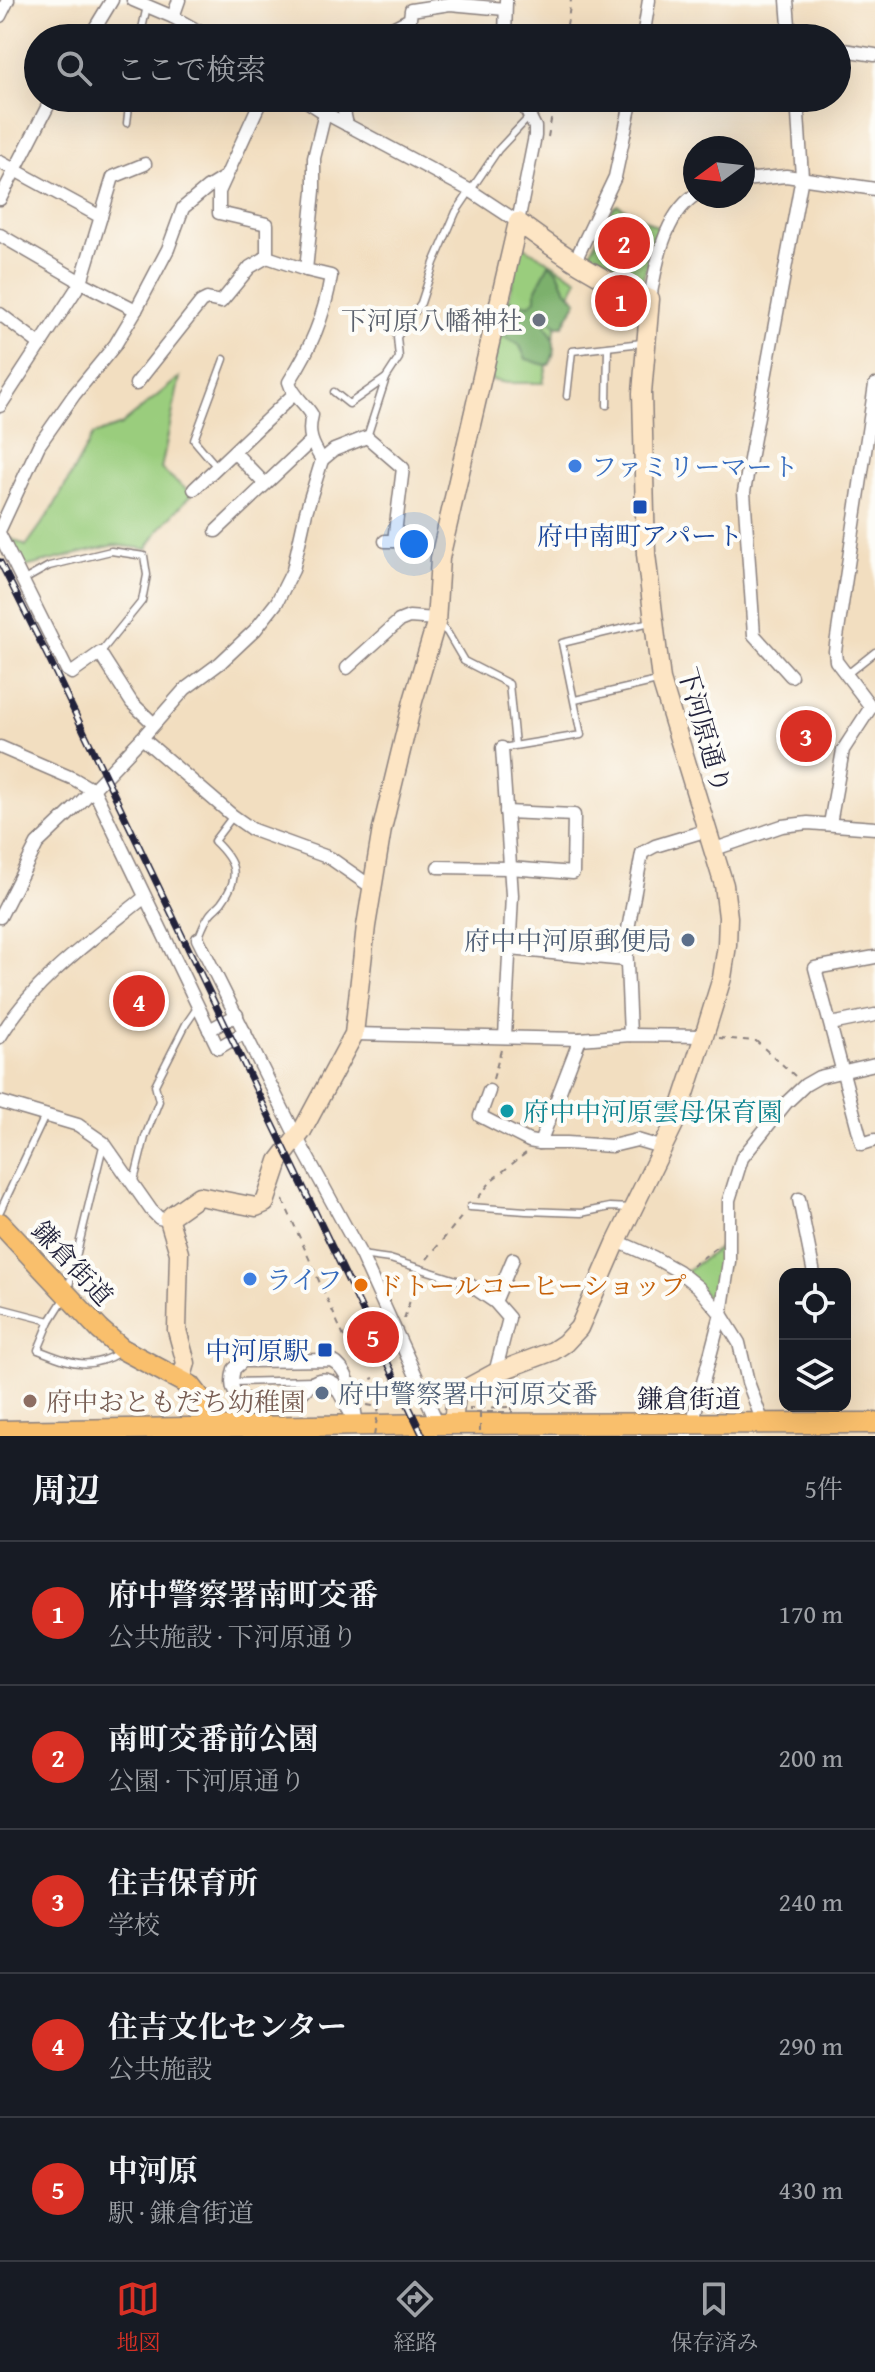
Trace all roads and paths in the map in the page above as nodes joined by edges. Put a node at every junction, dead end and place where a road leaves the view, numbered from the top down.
1 (8, 0) edge
2 (112, 0) edge
3 (133, 0) edge
4 (179, 0) edge
5 (571, 0) edge
6 (649, 0) edge
7 (787, 0) edge
8 (506, 4) edge
9 (148, 5) junction
10 (0, 16) edge
11 (173, 17) junction
12 (97, 24) edge
13 (143, 24) edge
14 (186, 24) edge
15 (400, 24) edge
16 (505, 24) edge
17 (567, 24) edge
18 (645, 24) edge
19 (789, 24) edge
20 (851, 51) edge
21 (875, 55) edge
22 (45, 112) edge
23 (128, 112) edge
24 (257, 112) edge
25 (344, 112) edge
26 (528, 112) edge
27 (629, 112) edge
28 (798, 112) edge
29 (325, 113) joint
30 (530, 116) junction
31 (127, 123) dead end
32 (347, 125) junction
33 (0, 162) edge
34 (145, 164) dead end
35 (16, 171) junction
36 (225, 177) junction
37 (802, 177) junction
38 (755, 179) edge
39 (875, 189) edge
40 (471, 191) junction
41 (0, 199) edge
42 (683, 206) edge
43 (101, 217) junction
44 (518, 222) junction
45 (0, 235) edge
46 (267, 257) junction
47 (574, 263) junction
48 (306, 270) junction
49 (81, 282) junction
50 (650, 299) junction
51 (136, 310) junction
52 (0, 314) edge
53 (646, 342) junction
54 (41, 345) junction
55 (608, 347) junction
56 (224, 359) dead end
57 (386, 378) junction
58 (136, 384) dead end
59 (875, 385) edge
60 (334, 392) dead end
61 (294, 394) junction
62 (567, 396) dead end
63 (1, 401) edge
64 (607, 405) dead end
65 (367, 437) junction
66 (310, 442) junction
67 (234, 452) junction
68 (322, 460) junction
69 (217, 467) junction
70 (265, 484) junction
71 (194, 489) dead end
72 (216, 531) dead end
73 (0, 532) edge
74 (414, 541) dead end
75 (24, 580) junction
76 (436, 621) junction
77 (654, 621) junction
78 (875, 652) edge
79 (100, 653) junction
80 (365, 670) dead end
81 (846, 675) junction
82 (791, 676) dead end
83 (661, 680) junction
84 (575, 700) junction
85 (873, 709) edge
86 (154, 724) junction
87 (142, 738) junction
88 (508, 746) junction
89 (0, 747) edge
90 (92, 789) junction
91 (506, 812) junction
92 (233, 816) junction
93 (830, 824) junction
94 (875, 828) edge
95 (708, 830) junction
96 (715, 849) junction
97 (438, 867) dead end
98 (510, 868) junction
99 (373, 888) junction
100 (145, 897) junction
101 (0, 917) edge
102 (198, 939) joint
103 (510, 949) junction
104 (875, 957) edge
105 (626, 960) junction
106 (198, 1006) junction
107 (237, 1015) junction
108 (875, 1015) edge
109 (831, 1024) junction
110 (209, 1030) junction
111 (245, 1032) junction
112 (354, 1034) junction
113 (630, 1035) junction
114 (704, 1036) junction
115 (0, 1037) edge
116 (505, 1037) junction
117 (580, 1039) junction
118 (875, 1064) edge
119 (843, 1070) junction
120 (805, 1085) junction
121 (489, 1091) joint
122 (0, 1102) edge
123 (45, 1116) junction
124 (297, 1138) junction
125 (875, 1140) edge
126 (104, 1143) junction
127 (540, 1143) junction
128 (664, 1148) junction
129 (133, 1185) junction
130 (799, 1199) dead end
131 (470, 1207) dead end
132 (633, 1208) junction
133 (0, 1211) edge
134 (169, 1220) junction
135 (0, 1223) edge
136 (729, 1239) junction
137 (617, 1241) junction
138 (361, 1255) junction
139 (513, 1259) dead end
140 (813, 1268) edge
141 (420, 1269) junction
142 (681, 1273) junction
143 (467, 1283) joint
144 (67, 1294) junction
145 (495, 1302) junction
146 (0, 1308) edge
147 (721, 1314) junction
148 (50, 1321) junction
149 (399, 1335) junction
150 (122, 1349) junction
151 (302, 1360) junction
152 (495, 1373) junction
153 (374, 1378) dead end
154 (181, 1380) junction
155 (232, 1382) junction
156 (311, 1383) junction
157 (356, 1384) dead end
158 (379, 1407) dead end
159 (480, 1412) junction
160 (763, 1423) junction
161 (875, 1423) edge
162 (445, 1424) junction
163 (692, 1424) junction
164 (0, 1431) edge
165 (218, 1432) edge
166 (363, 1432) edge
167 (480, 1436) edge

1 - 10 street
2 - 12 street
3 - 9 street
4 - 11 street
5 - 17 path
6 - 18 street
7 - 19 street
8 - 15 street
8 - 16 street
9 - 11 street
9 - 13 lane
11 - 14 street
20 - 21 street
22 - 35 street
23 - 31 lane
24 - 36 street
25 - 32 street
26 - 30 street
27 - 47 street
28 - 37 street
29 - 32 street
29 - 48 street
30 - 40 lane
30 - 44 street
32 - 40 street
33 - 35 street
34 - 43 street
35 - 41 street
35 - 43 street
36 - 46 street
36 - 51 street
37 - 38 street
37 - 39 street
37 - 82 street
40 - 44 street
40 - 57 lane
42 - 50 street
43 - 49 street
44 - 47 street
44 - 76 street
45 - 49 street
46 - 48 street
46 - 58 street
47 - 50 street
48 - 61 street
49 - 51 street
49 - 54 street
50 - 53 street, 下河原通り
51 - 73 street
52 - 54 street
53 - 55 lane
53 - 77 street, 下河原通り
54 - 63 street
55 - 62 lane
55 - 64 lane
56 - 69 lane
57 - 60 lane
57 - 65 lane
59 - 81 street
61 - 66 street
61 - 67 street
65 - 68 street
65 - 74 street
66 - 68 street
66 - 70 street
67 - 69 street
67 - 70 street
68 - 86 street
69 - 71 street
70 - 72 street
73 - 75 street
75 - 79 street
75 - 79 lane
76 - 80 street
76 - 88 lane
76 - 99 street
77 - 83 street, 下河原通り
77 - 84 lane
78 - 81 lane
79 - 86 street
81 - 85 street
83 - 84 lane
83 - 95 street, 下河原通り
84 - 88 lane
85 - 93 street
86 - 87 street
87 - 90 street
87 - 92 street
88 - 91 street
89 - 90 street
90 - 100 street
90 - 101 street
91 - 98 street
91 - 98 street
92 - 99 street
92 - 102 lane
93 - 94 street
93 - 96 street
95 - 96 street, 下河原通り
95 - 105 street
96 - 114 street, 下河原通り
97 - 98 street
98 - 103 street
99 - 112 street
100 - 106 street
100 - 115 street
102 - 107 street
103 - 105 street
103 - 116 street
104 - 109 street
105 - 113 street
106 - 110 street
106 - 129 lane
107 - 110 street
107 - 111 street
108 - 109 street
109 - 119 street
110 - 111 street
111 - 124 street
112 - 116 street
112 - 124 street
113 - 114 street
113 - 117 street
114 - 120 path
114 - 128 street, 下河原通り
116 - 117 street
116 - 121 path
117 - 127 street
118 - 119 street
119 - 120 street
119 - 125 street
120 - 136 street
121 - 127 street
122 - 123 street
123 - 126 street
123 - 133 lane
124 - 134 street
124 - 138 street
126 - 129 street
126 - 144 lane
127 - 128 street
128 - 132 street, 下河原通り
129 - 134 street
130 - 140 street
131 - 132 lane
132 - 137 street, 下河原通り
134 - 154 street
135 - 144 main road, 鎌倉街道
136 - 142 path
136 - 147 street
137 - 142 street
137 - 152 street, 下河原通り
138 - 141 lane
138 - 149 street
139 - 145 street
141 - 143 lane
141 - 149 path
142 - 147 street
143 - 145 street
144 - 148 lane
144 - 150 main road, 鎌倉街道
145 - 152 street
146 - 148 lane
147 - 160 street
147 - 163 street
148 - 150 lane
149 - 162 street
150 - 154 main road, 鎌倉街道
151 - 155 street
151 - 156 street
151 - 166 street
152 - 162 street, 下河原通り
153 - 157 path
154 - 165 main road, 鎌倉街道
155 - 156 lane
155 - 156 street
156 - 166 street
158 - 166 path, bridge
159 - 159 path, bridge
159 - 167 path, bridge
160 - 161 main road, 鎌倉街道
160 - 163 main road, 鎌倉街道
162 - 163 main road, 鎌倉街道
162 - 166 main road, 鎌倉街道
164 - 165 main road
165 - 166 main road, 鎌倉街道

